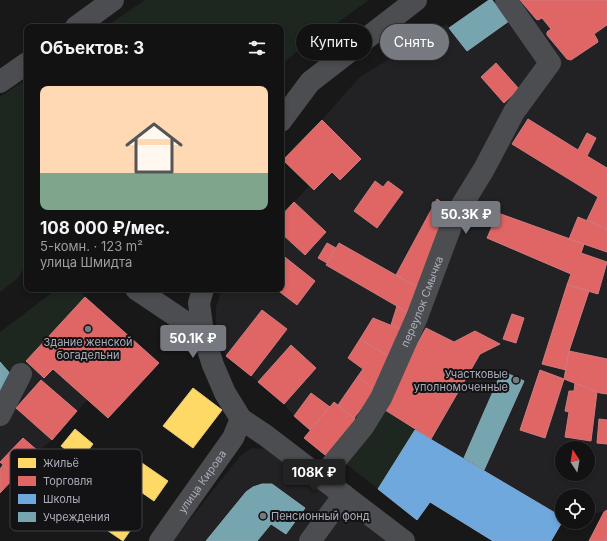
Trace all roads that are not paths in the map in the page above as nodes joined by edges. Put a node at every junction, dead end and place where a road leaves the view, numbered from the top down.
1 (113, 0) edge
2 (416, 0) edge
3 (506, 0) edge
4 (80, 24) edge
5 (24, 65) edge
6 (0, 82) edge
7 (284, 117) edge
8 (140, 292) edge
9 (202, 292) edge
10 (203, 334) junction
11 (21, 374) dead end
12 (0, 415) edge
13 (241, 419) junction
14 (321, 478) junction
15 (344, 496) junction
16 (160, 541) edge
17 (310, 541) edge
18 (404, 541) edge

1 - 4 street
2 - 7 street
3 - 14 street, переулок Смычка
5 - 6 street
8 - 10 street
9 - 10 street
10 - 13 street
11 - 12 street
13 - 14 street
13 - 16 street, улица Кирова
14 - 15 street
15 - 17 street
15 - 18 street

